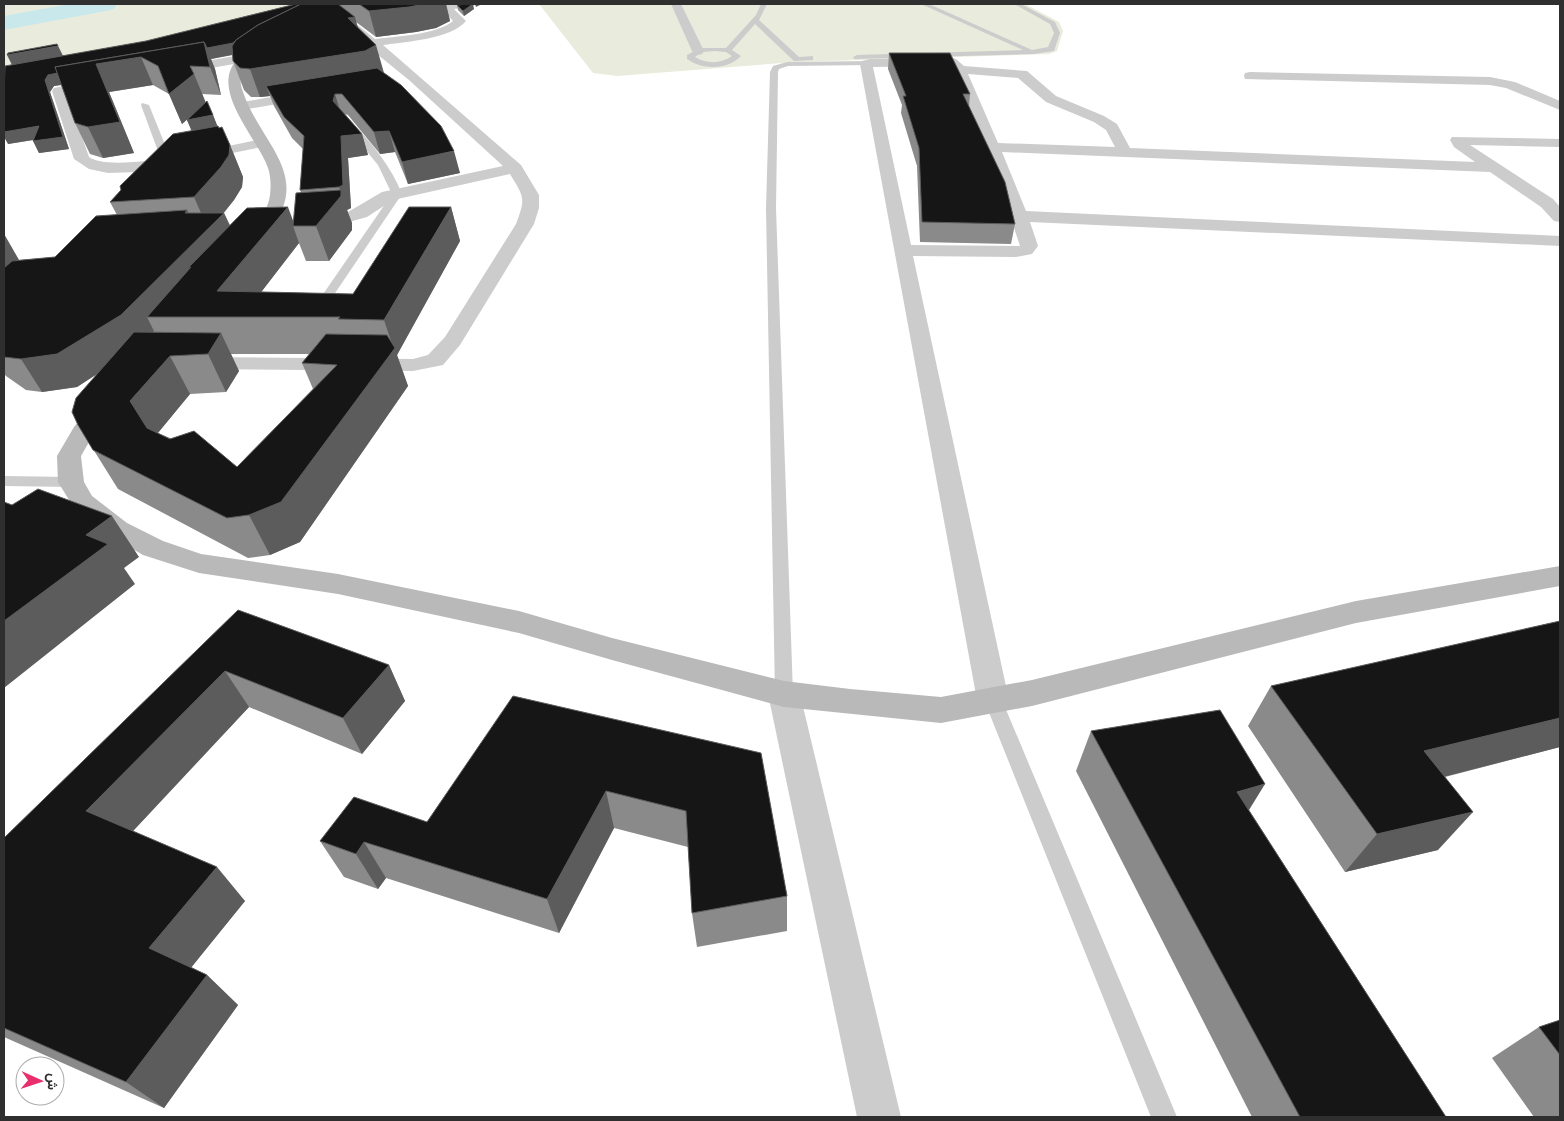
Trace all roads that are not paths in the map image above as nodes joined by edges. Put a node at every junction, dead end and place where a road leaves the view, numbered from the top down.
1 (470, 4) edge
2 (676, 4) edge
3 (764, 4) edge
4 (924, 4) edge
5 (1017, 4) edge
6 (339, 11) edge
7 (756, 20) junction
8 (288, 34) edge
9 (371, 43) junction
10 (728, 50) junction
11 (698, 51) junction
12 (1034, 52) junction
13 (247, 58) junction
14 (870, 63) junction
15 (960, 70) junction
16 (162, 72) edge
17 (1250, 76) dead end
18 (414, 77) junction
19 (394, 80) edge
20 (115, 81) edge
21 (318, 93) edge
22 (144, 105) dead end
23 (242, 106) junction
24 (1560, 106) edge
25 (344, 118) edge
26 (262, 143) junction
27 (1560, 143) edge
28 (992, 147) junction
29 (1125, 152) junction
30 (167, 162) junction
31 (1494, 167) junction
32 (515, 168) junction
33 (397, 194) junction
34 (1554, 203) edge
35 (1020, 216) junction
36 (1560, 217) edge
37 (264, 230) joint
38 (1560, 241) edge
39 (904, 250) junction
40 (323, 304) edge
41 (178, 362) edge
42 (116, 387) edge
43 (4, 481) edge
44 (71, 482) junction
45 (1560, 576) edge
46 (784, 694) junction
47 (993, 700) junction
48 (879, 1117) edge
49 (1164, 1117) edge

1 - 9 street
2 - 11 street
3 - 7 lane
4 - 12 lane
5 - 12 lane
6 - 9 street
7 - 10 lane
7 - 12 lane
8 - 13 street
9 - 18 street
10 - 11 lane
10 - 11 lane
13 - 16 street
13 - 23 street
14 - 15 street
14 - 39 street
14 - 46 lane
15 - 28 street
15 - 29 street
17 - 24 street
18 - 19 street
18 - 32 street
20 - 30 street
21 - 23 street
22 - 30 lane
23 - 26 street
25 - 33 lane
26 - 30 street
26 - 37 street
27 - 31 street
28 - 29 street
28 - 35 street
29 - 31 street
31 - 34 street
32 - 33 street
32 - 41 street
33 - 37 street
33 - 40 lane
34 - 36 street
35 - 38 street
35 - 39 street
39 - 47 street
42 - 44 street
43 - 44 lane
44 - 46 street
45 - 47 street
46 - 47 street
46 - 48 street
47 - 49 lane

